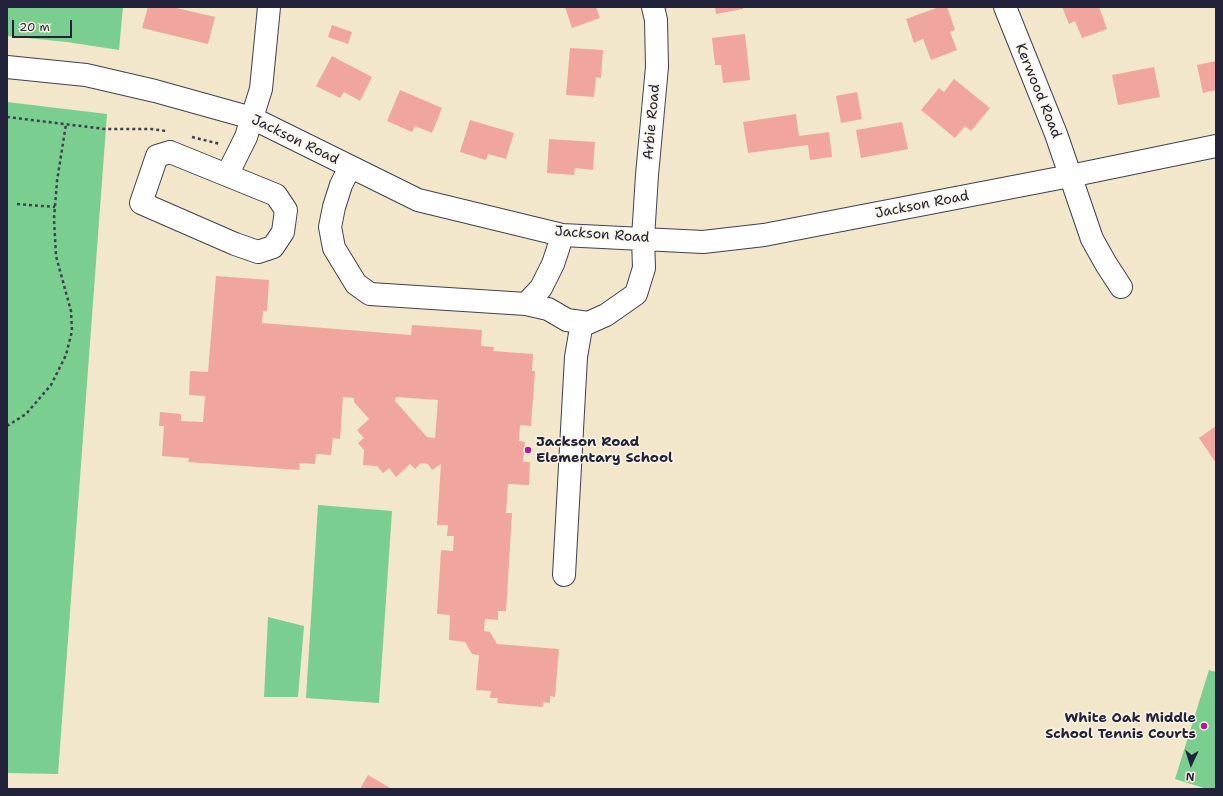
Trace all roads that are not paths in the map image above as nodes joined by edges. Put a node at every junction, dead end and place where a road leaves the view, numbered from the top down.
1 (269, 7) edge
2 (653, 7) edge
3 (1005, 7) edge
4 (7, 67) edge
5 (252, 118) junction
6 (1216, 146) edge
7 (350, 167) junction
8 (227, 175) junction
9 (1070, 176) junction
10 (562, 235) junction
11 (643, 238) junction
12 (1121, 287) dead end
13 (526, 304) junction
14 (582, 322) junction
15 (564, 575) dead end

1 - 5 street
2 - 11 street, Arbie Road
3 - 9 street, Kerwood Road
4 - 5 street, Jackson Road
5 - 7 street, Jackson Road
5 - 8 street
6 - 9 street, Jackson Road
7 - 10 street, Jackson Road
7 - 13 street
8 - 8 street
9 - 11 street, Jackson Road
9 - 12 street, Kerwood Road
10 - 11 street, Jackson Road
10 - 13 street
11 - 14 street, Arbie Road
13 - 14 street
14 - 15 street

